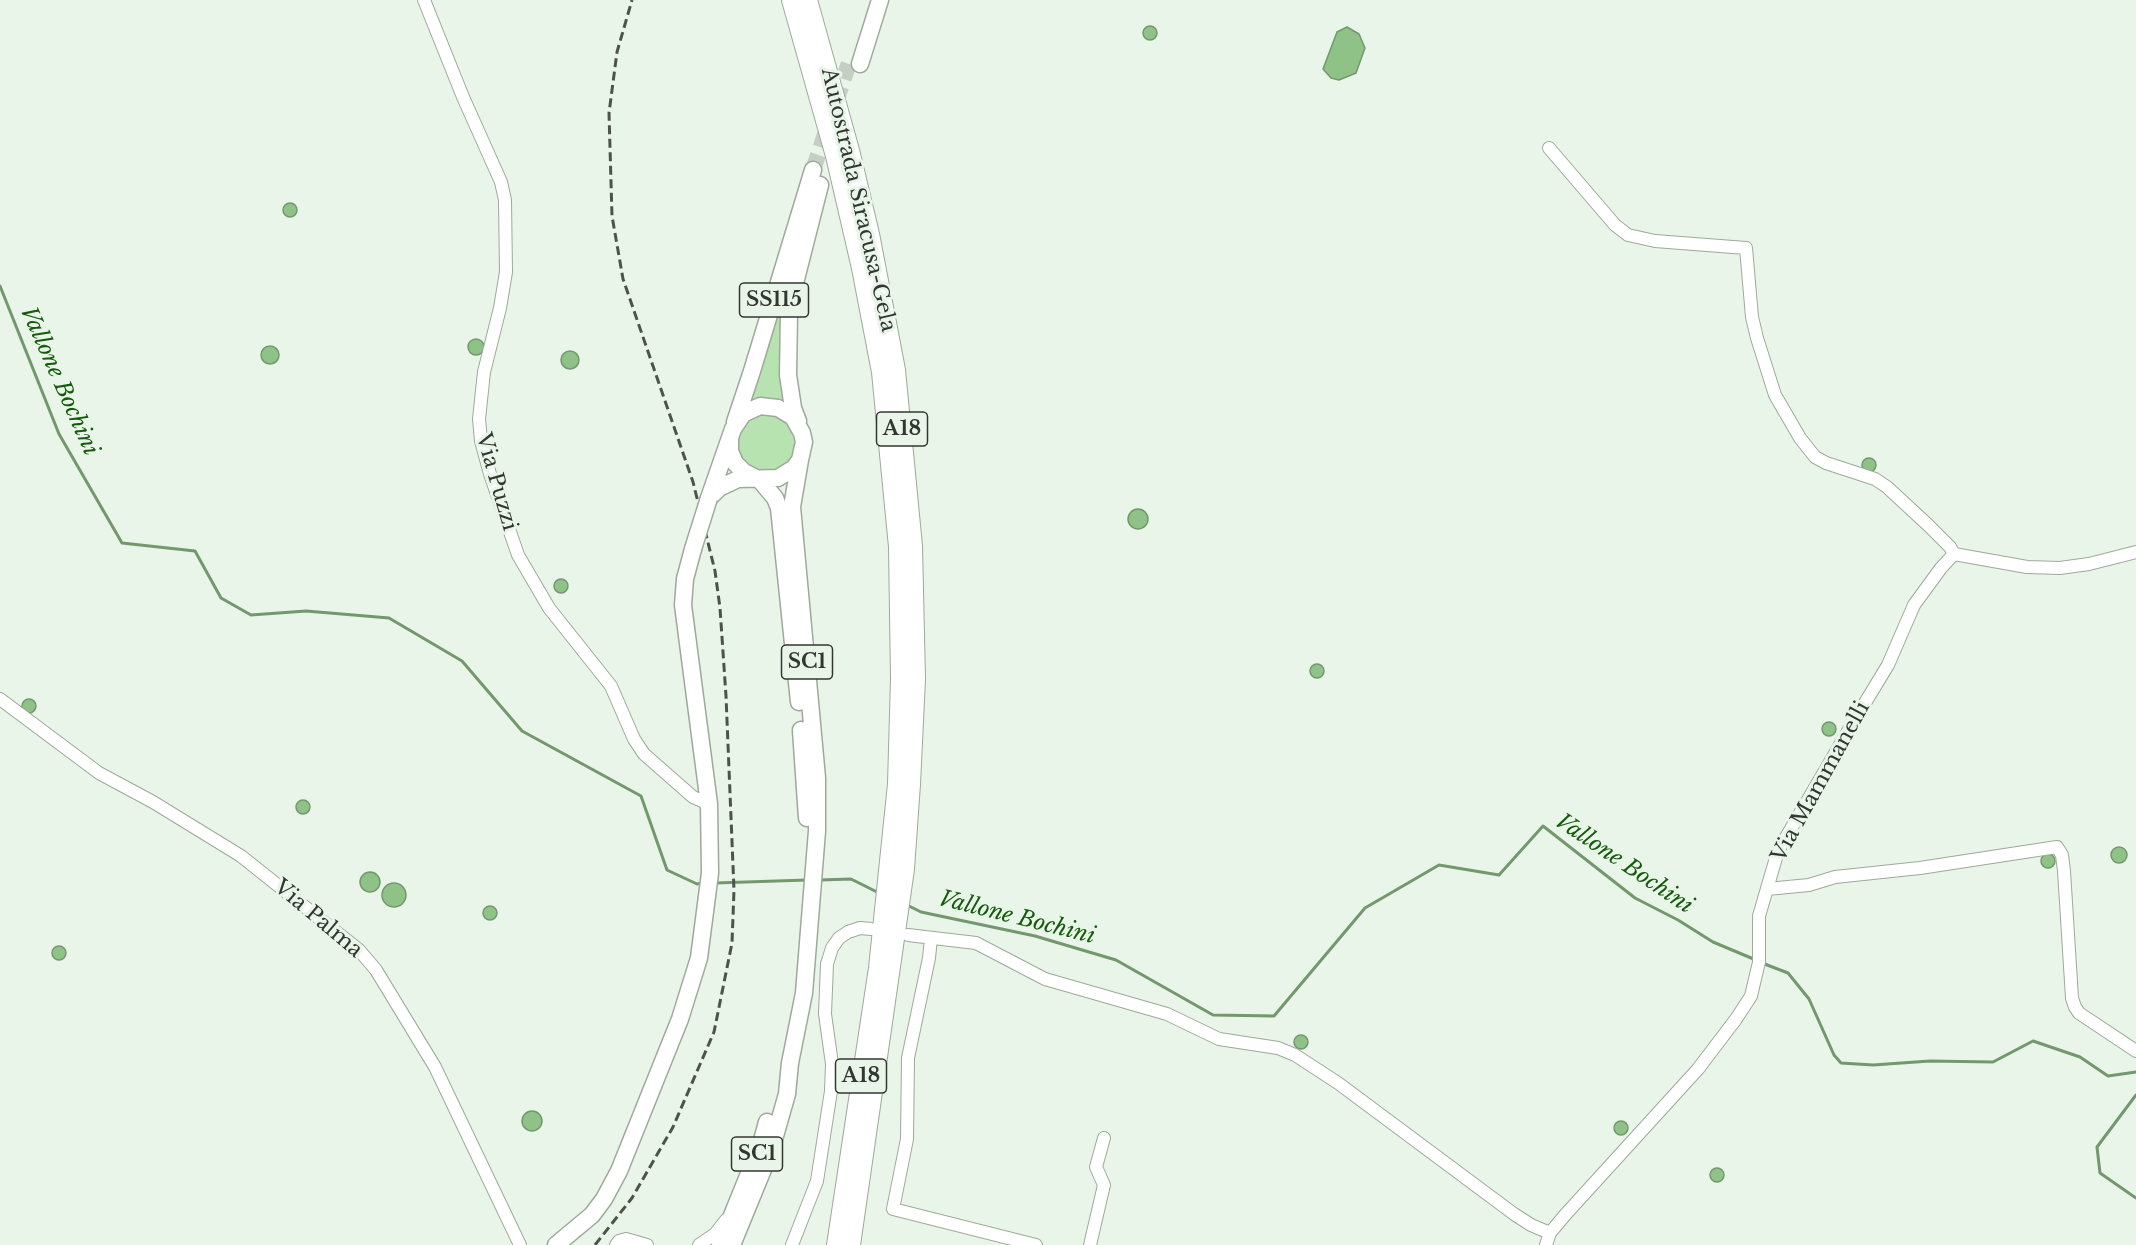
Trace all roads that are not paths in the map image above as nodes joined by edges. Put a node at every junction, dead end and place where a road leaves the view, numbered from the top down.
1 (424, 0) edge
2 (791, 0) edge
3 (808, 0) edge
4 (869, 0) edge
5 (880, 0) edge
6 (1549, 148) dead end
7 (799, 424) junction
8 (731, 433) junction
9 (800, 460) junction
10 (757, 479) junction
11 (709, 498) junction
12 (2136, 552) edge
13 (1954, 554) junction
14 (0, 699) edge
15 (709, 804) junction
16 (813, 866) junction
17 (897, 868) junction
18 (1767, 889) junction
19 (892, 909) junction
20 (871, 929) dead end
21 (908, 935) dead end
22 (931, 938) junction
23 (2136, 1051) edge
24 (790, 1063) junction
25 (1104, 1138) dead end
26 (734, 1210) junction
27 (1548, 1242) edge
28 (520, 1245) edge
29 (556, 1245) edge
30 (616, 1245) edge
31 (647, 1245) edge
32 (699, 1245) edge
33 (720, 1245) edge
34 (732, 1245) edge
35 (792, 1245) edge
36 (836, 1245) edge
37 (851, 1245) edge
38 (1036, 1245) edge
39 (1090, 1245) edge

1 - 15 street, Via Puzzi
2 - 17 highway, Autostrada Siracusa-Gela / A18
3 - 17 highway, Autostrada Siracusa-Gela / A18
4 - 5 main road
6 - 13 street
7 - 8 main road
7 - 8 main road, SS115
7 - 9 main road
8 - 10 main road
8 - 11 main road
9 - 10 main road
9 - 16 main road, SC1
10 - 11 main road
10 - 16 main road, SC1
11 - 15 main road, bridge
12 - 13 street
13 - 18 street, Via Mammanelli
14 - 28 street, Via Palma
15 - 29 main road
16 - 24 main road, SC1
17 - 19 highway, A18
18 - 23 street
18 - 27 street, Via Mammanelli
19 - 36 highway, A18
19 - 37 highway, A18
20 - 35 street
21 - 22 street
22 - 27 street
22 - 38 street
24 - 26 main road, SC1
24 - 34 main road, SC1
25 - 39 street
26 - 32 street
26 - 33 main road, SC1
30 - 31 street

